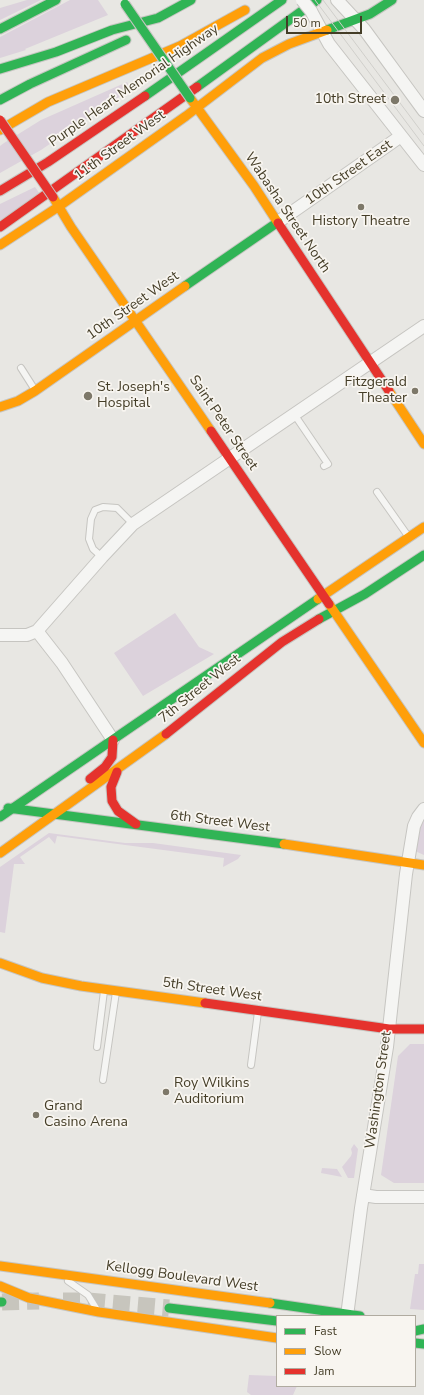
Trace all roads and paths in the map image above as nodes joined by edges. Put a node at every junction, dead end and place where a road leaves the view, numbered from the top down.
1 (56, 0) edge
2 (191, 0) edge
3 (282, 0) edge
4 (302, 0) edge
5 (317, 0) edge
6 (337, 0) edge
7 (392, 0) edge
8 (124, 2) edge
9 (253, 6) dead end
10 (158, 18) junction
11 (356, 20) junction
12 (0, 29) edge
13 (322, 32) junction
14 (0, 69) edge
15 (0, 100) edge
16 (196, 107) junction
17 (424, 111) edge
18 (0, 120) edge
19 (0, 130) edge
20 (401, 136) junction
21 (424, 165) edge
22 (0, 191) edge
23 (58, 207) junction
24 (278, 222) junction
25 (0, 226) edge
26 (0, 245) edge
27 (135, 321) junction
28 (424, 326) edge
29 (370, 363) junction
30 (21, 368) dead end
31 (36, 391) junction
32 (0, 407) edge
33 (294, 414) junction
34 (423, 442) edge
35 (230, 458) junction
36 (324, 466) dead end
37 (377, 492) dead end
38 (133, 524) junction
39 (424, 527) edge
40 (409, 537) junction
41 (424, 555) edge
42 (102, 557) junction
43 (324, 596) junction
44 (334, 610) junction
45 (37, 631) junction
46 (0, 635) edge
47 (113, 740) junction
48 (424, 743) edge
49 (117, 772) junction
50 (70, 804) junction
51 (0, 807) edge
52 (13, 809) junction
53 (424, 809) edge
54 (52, 814) junction
55 (0, 817) edge
56 (138, 826) junction
57 (0, 853) edge
58 (408, 863) junction
59 (424, 865) edge
60 (0, 963) edge
61 (104, 989) junction
62 (116, 991) junction
63 (258, 1011) junction
64 (388, 1028) junction
65 (424, 1029) edge
66 (97, 1046) dead end
67 (251, 1065) dead end
68 (102, 1080) dead end
69 (363, 1195) junction
70 (424, 1197) edge
71 (0, 1266) edge
72 (54, 1274) junction
73 (0, 1286) edge
74 (169, 1308) tunnel mouth
75 (99, 1312) junction
76 (347, 1315) edge
77 (276, 1321) edge
78 (276, 1338) edge

1 - 12 main road
2 - 10 main road
3 - 22 main road, Purple Heart Memorial Highway
4 - 13 street, bridge
5 - 25 main road
6 - 11 street
7 - 11 main road, 11th Street West
8 - 16 main road, Wabasha Street North, bridge
9 - 19 main road
10 - 14 main road
10 - 15 main road
11 - 13 main road, 11th Street West
11 - 17 street
13 - 16 main road, 11th Street West
13 - 20 street
16 - 23 main road, 11th Street West
16 - 24 main road, Wabasha Street North
18 - 23 main road, Saint Peter Street, bridge
20 - 21 street
20 - 24 street, 10th Street East
23 - 26 main road, 11th Street West
23 - 27 main road, Saint Peter Street
24 - 27 main road, 10th Street West
24 - 29 main road, Wabasha Street North
27 - 31 main road, 10th Street West
27 - 35 main road, Saint Peter Street
28 - 29 street
29 - 33 street
29 - 34 main road, Wabasha Street North
30 - 31 lane
31 - 32 main road, 10th Street West
33 - 35 street
33 - 36 lane
35 - 38 street
35 - 43 main road, Saint Peter Street
37 - 40 lane
38 - 42 street
38 - 42 lane
39 - 40 main road, 7th Street West
40 - 43 main road, 7th Street West
41 - 44 main road, 7th Street West
42 - 45 street
43 - 44 main road, Saint Peter Street
43 - 47 main road, 7th Street West
44 - 48 main road, Saint Peter Street
44 - 49 main road, 7th Street West
45 - 46 street
45 - 47 street
47 - 50 main road
47 - 52 main road, 7th Street West
49 - 50 main road, 7th Street West
49 - 56 main road
50 - 54 main road, 7th Street West
51 - 52 main road, 6th Street West
52 - 54 main road, 6th Street West
52 - 55 main road, 7th Street West
53 - 58 street, Washington Street
54 - 56 main road, 6th Street West
54 - 57 main road, 7th Street West
56 - 58 main road, 6th Street West
58 - 59 main road, 6th Street West
58 - 64 street, Washington Street
60 - 61 main road, 5th Street West
61 - 62 main road, 5th Street West
61 - 66 lane
62 - 63 main road, 5th Street West
62 - 68 lane
63 - 64 main road, 5th Street West
63 - 67 lane
64 - 65 main road, 5th Street West
64 - 69 street, Washington Street
69 - 70 street
69 - 76 street, Washington Street
71 - 72 main road, Kellogg Boulevard West
72 - 75 lane
72 - 76 main road, Kellogg Boulevard West
73 - 75 main road
74 - 77 main road
75 - 78 main road

